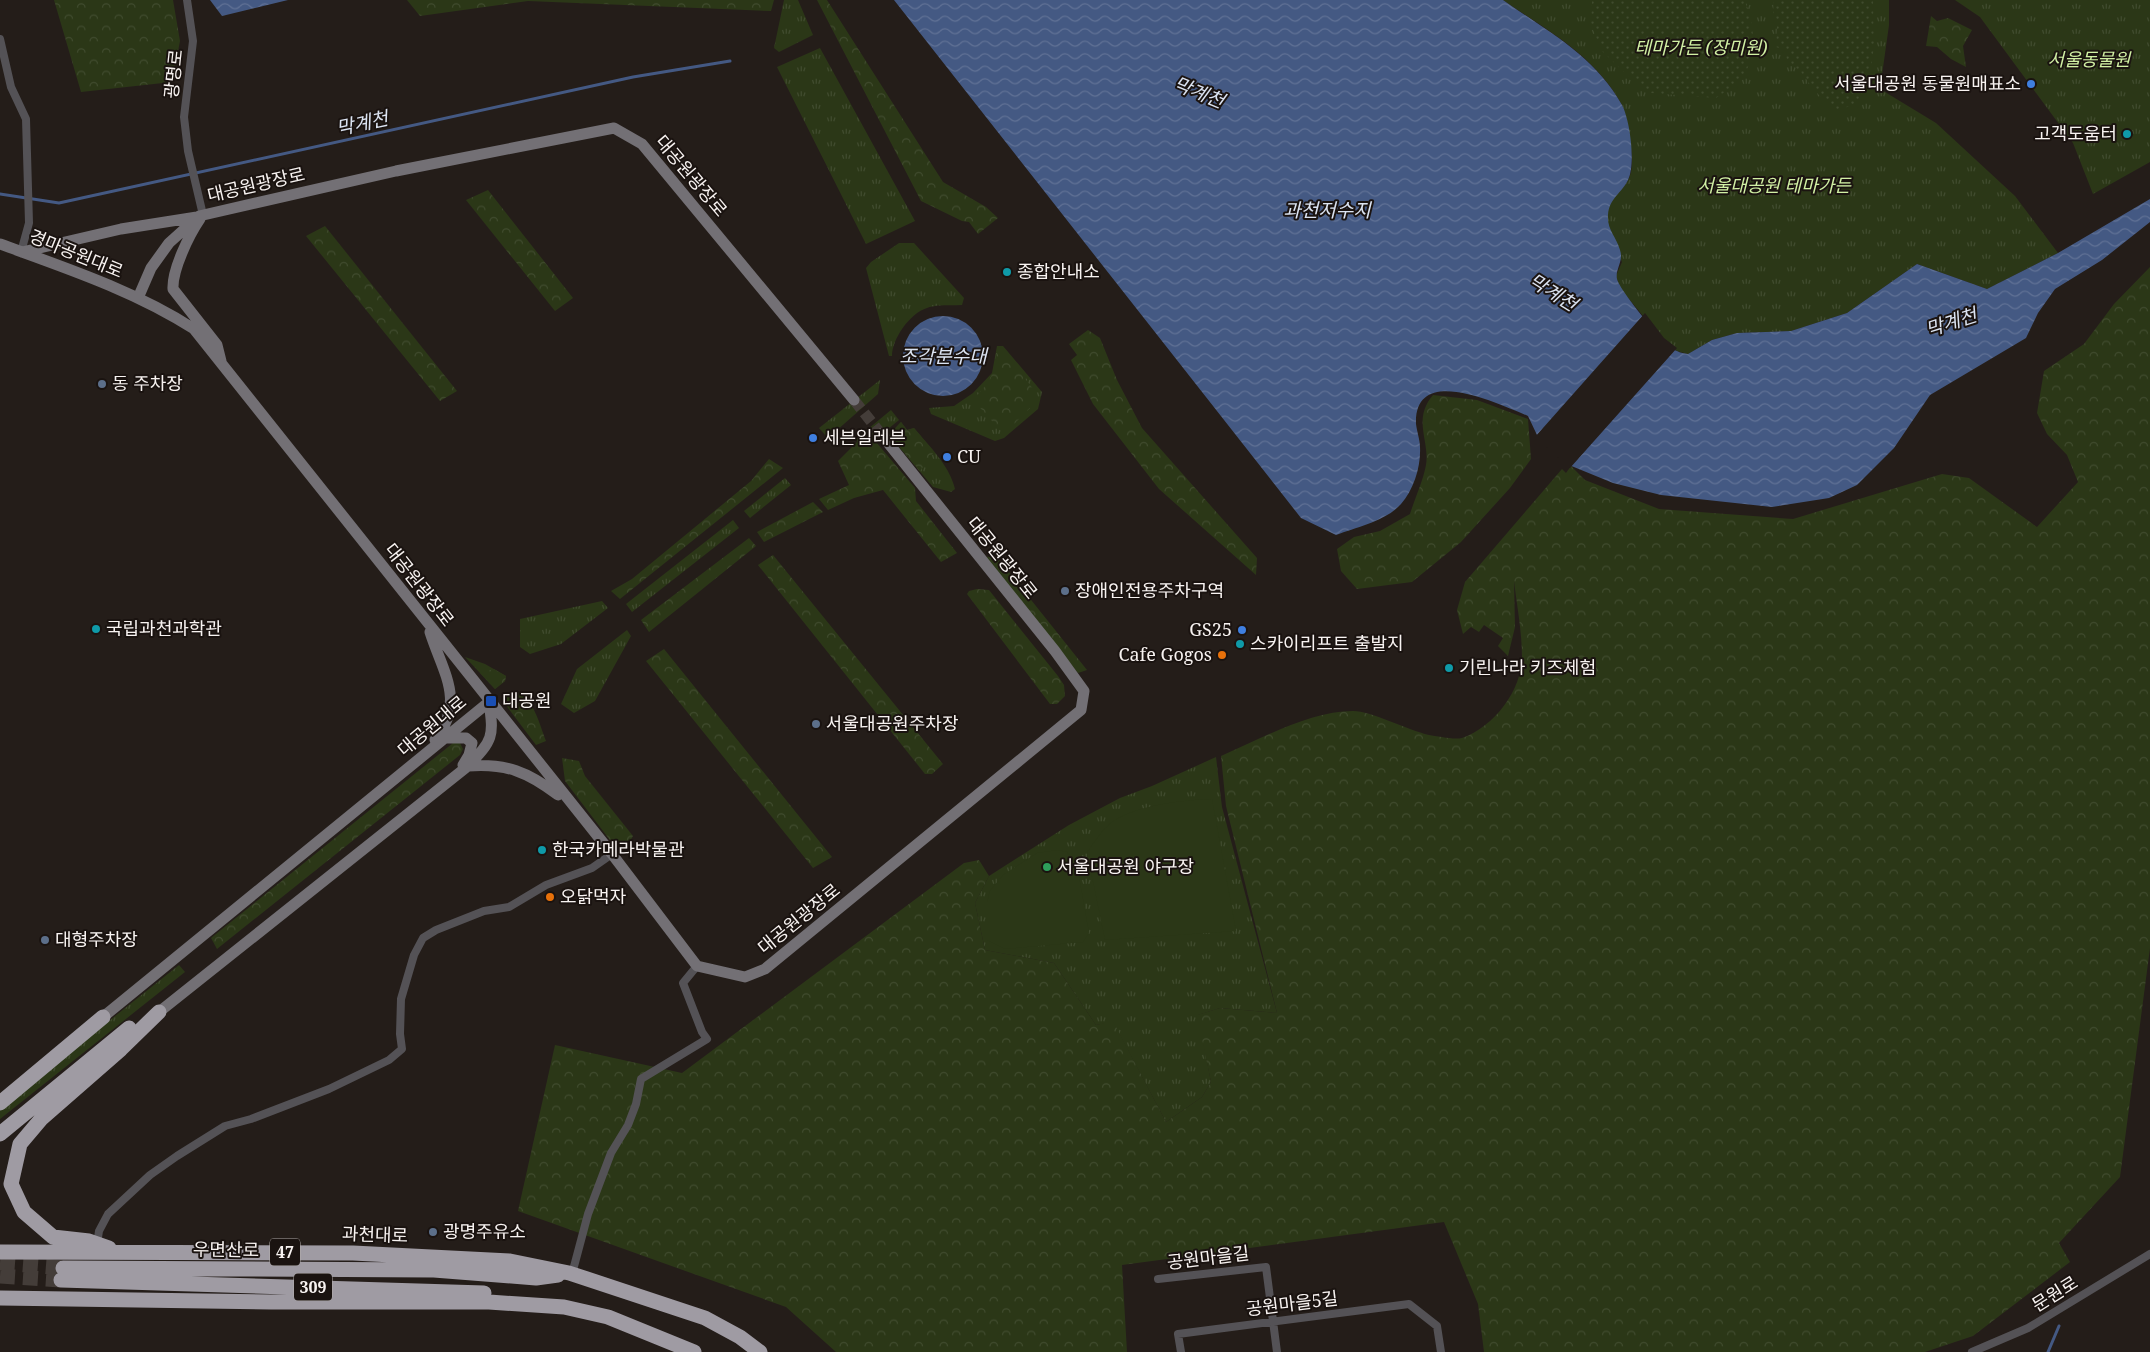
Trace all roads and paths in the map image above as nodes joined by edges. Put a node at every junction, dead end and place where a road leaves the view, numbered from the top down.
1 (187, 0) edge
2 (0, 39) edge
3 (201, 216) junction
4 (0, 244) edge
5 (22, 252) junction
6 (138, 298) junction
7 (221, 363) junction
8 (854, 400) tunnel mouth
9 (881, 434) tunnel mouth
10 (428, 626) junction
11 (489, 702) junction
12 (443, 738) junction
13 (418, 761) junction
14 (468, 766) junction
15 (454, 779) junction
16 (574, 808) junction
17 (612, 854) junction
18 (697, 966) junction
19 (159, 1012) junction
20 (103, 1016) joint
21 (22, 1084) junction
22 (0, 1096) edge
23 (0, 1103) edge
24 (0, 1134) edge
25 (97, 1244) junction
26 (0, 1252) edge
27 (122, 1252) junction
28 (2150, 1254) edge
29 (571, 1274) junction
30 (1158, 1279) dead end
31 (0, 1298) edge
32 (564, 1307) junction
33 (1273, 1322) junction
34 (694, 1352) edge
35 (760, 1352) edge
36 (1180, 1352) edge
37 (1277, 1352) edge
38 (1440, 1352) edge
39 (1972, 1352) edge

1 - 3 street, 광명로
2 - 5 street
3 - 5 street
3 - 6 street, 대공원광장로
3 - 7 street
3 - 8 street, 대공원광장로
4 - 5 street, 경마공원대로
5 - 6 street, 경마공원대로
6 - 7 street, 대공원광장로
7 - 10 street, 대공원광장로
9 - 18 street, 대공원광장로
10 - 11 street, 대공원광장로
10 - 13 street
11 - 12 street, 대공원대로
11 - 14 street, 대공원대로
11 - 16 street, 대공원광장로
12 - 13 street, 대공원대로
12 - 15 street
13 - 20 street, 대공원대로
14 - 15 street, 대공원대로
14 - 16 street
15 - 19 street, 대공원대로
16 - 17 street, 대공원광장로
17 - 18 street, 대공원광장로
17 - 25 street
18 - 29 street
19 - 24 highway
19 - 25 highway
20 - 21 highway
21 - 22 highway
21 - 23 highway
25 - 27 highway
26 - 27 highway, 과천대로 / 47
27 - 29 highway, 과천대로 / 47
28 - 39 street, 문원로
29 - 32 highway, 우면산로 / 309
29 - 35 highway, 과천대로 / 47
30 - 33 street, 공원마을길
31 - 32 highway
32 - 34 highway
33 - 36 street, 공원마을5길
33 - 37 street, 공원마을길
33 - 38 street, 공원마을5길

